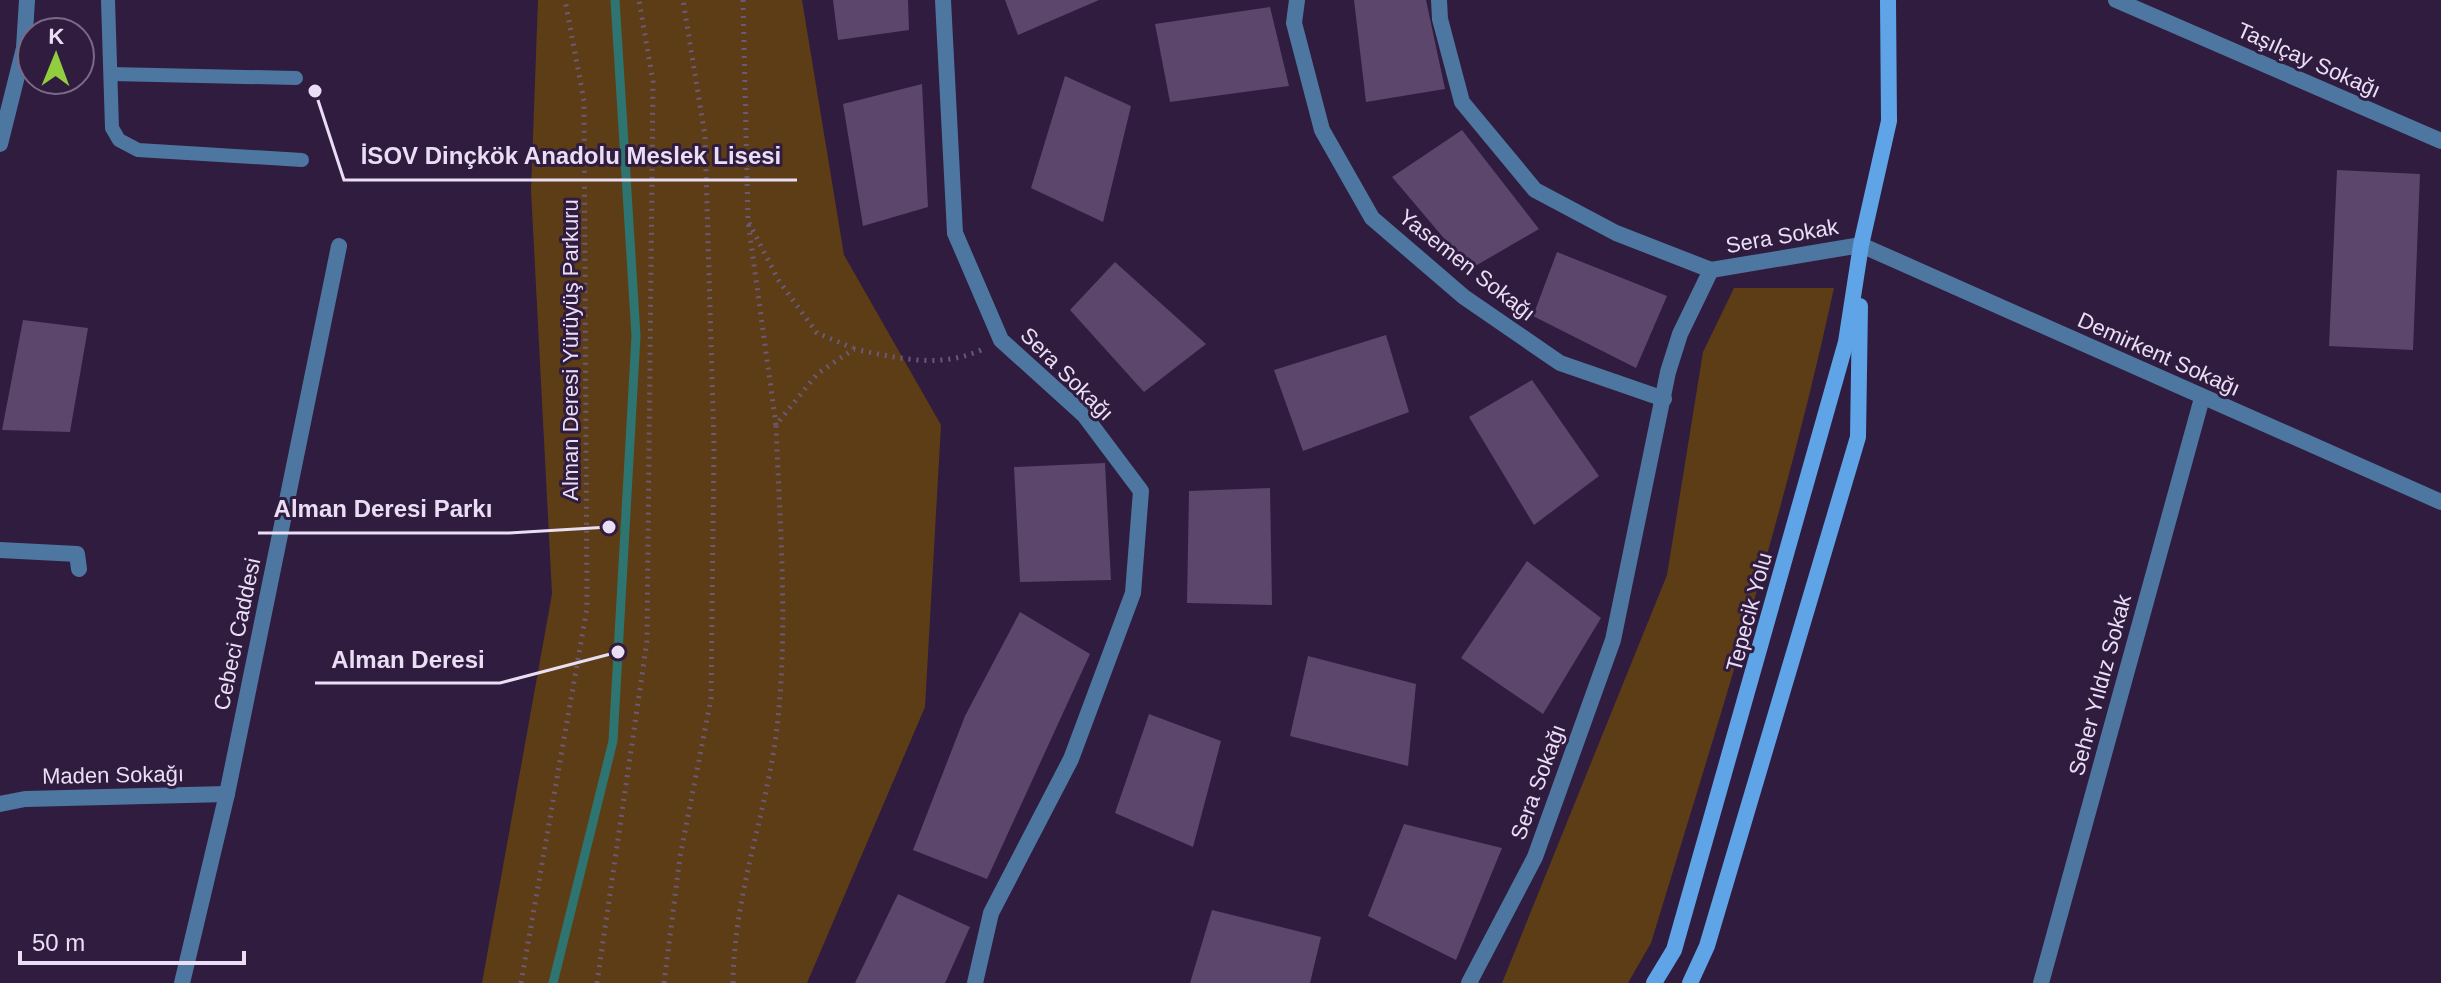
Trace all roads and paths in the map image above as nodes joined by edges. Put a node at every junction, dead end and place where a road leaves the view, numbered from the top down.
1 (27, 0) edge
2 (108, 0) edge
3 (565, 0) edge
4 (639, 0) edge
5 (683, 0) edge
6 (743, 0) edge
7 (943, 0) edge
8 (1297, 0) edge
9 (1439, 0) edge
10 (1888, 0) edge
11 (2116, 0) edge
12 (111, 74) junction
13 (296, 78) dead end
14 (2441, 141) edge
15 (0, 144) edge
16 (302, 160) dead end
17 (748, 221) junction
18 (1861, 245) junction
19 (339, 246) dead end
20 (1711, 270) junction
21 (1001, 340) junction
22 (854, 349) junction
23 (2202, 398) junction
24 (1664, 399) junction
25 (776, 425) junction
26 (2441, 502) edge
27 (0, 550) edge
28 (79, 569) dead end
29 (227, 794) junction
30 (0, 804) edge
31 (182, 983) edge
32 (521, 983) edge
33 (597, 983) edge
34 (664, 983) edge
35 (733, 983) edge
36 (975, 983) edge
37 (1469, 983) edge
38 (1654, 983) edge
39 (1690, 983) edge
40 (2041, 983) edge

1 - 15 street
2 - 12 lane
3 - 32 path, Alman Deresi Yürüyüş Parkuru
4 - 33 path
5 - 34 path
6 - 17 path
7 - 21 street, Sera Sokağı
8 - 24 street, Yasemen Sokağı
9 - 20 street
10 - 18 main road, Tepecik Yolu
11 - 14 street, Taşılçay Sokağı
12 - 13 lane
12 - 16 lane
17 - 22 path
17 - 25 path
18 - 20 street, Sera Sokak
18 - 23 street, Demirkent Sokağı
18 - 38 main road, Tepecik Yolu
18 - 39 main road, Tepecik Yolu
19 - 29 street, Cebeci Caddesi
20 - 24 street, Sera Sokağı
21 - 22 path
21 - 36 street, Sera Sokağı
22 - 25 path
23 - 26 street, Demirkent Sokağı
23 - 40 street, Seher Yıldız Sokak
24 - 37 street, Sera Sokağı
25 - 35 path
27 - 28 street
29 - 30 street, Maden Sokağı
29 - 31 street, Cebeci Caddesi

